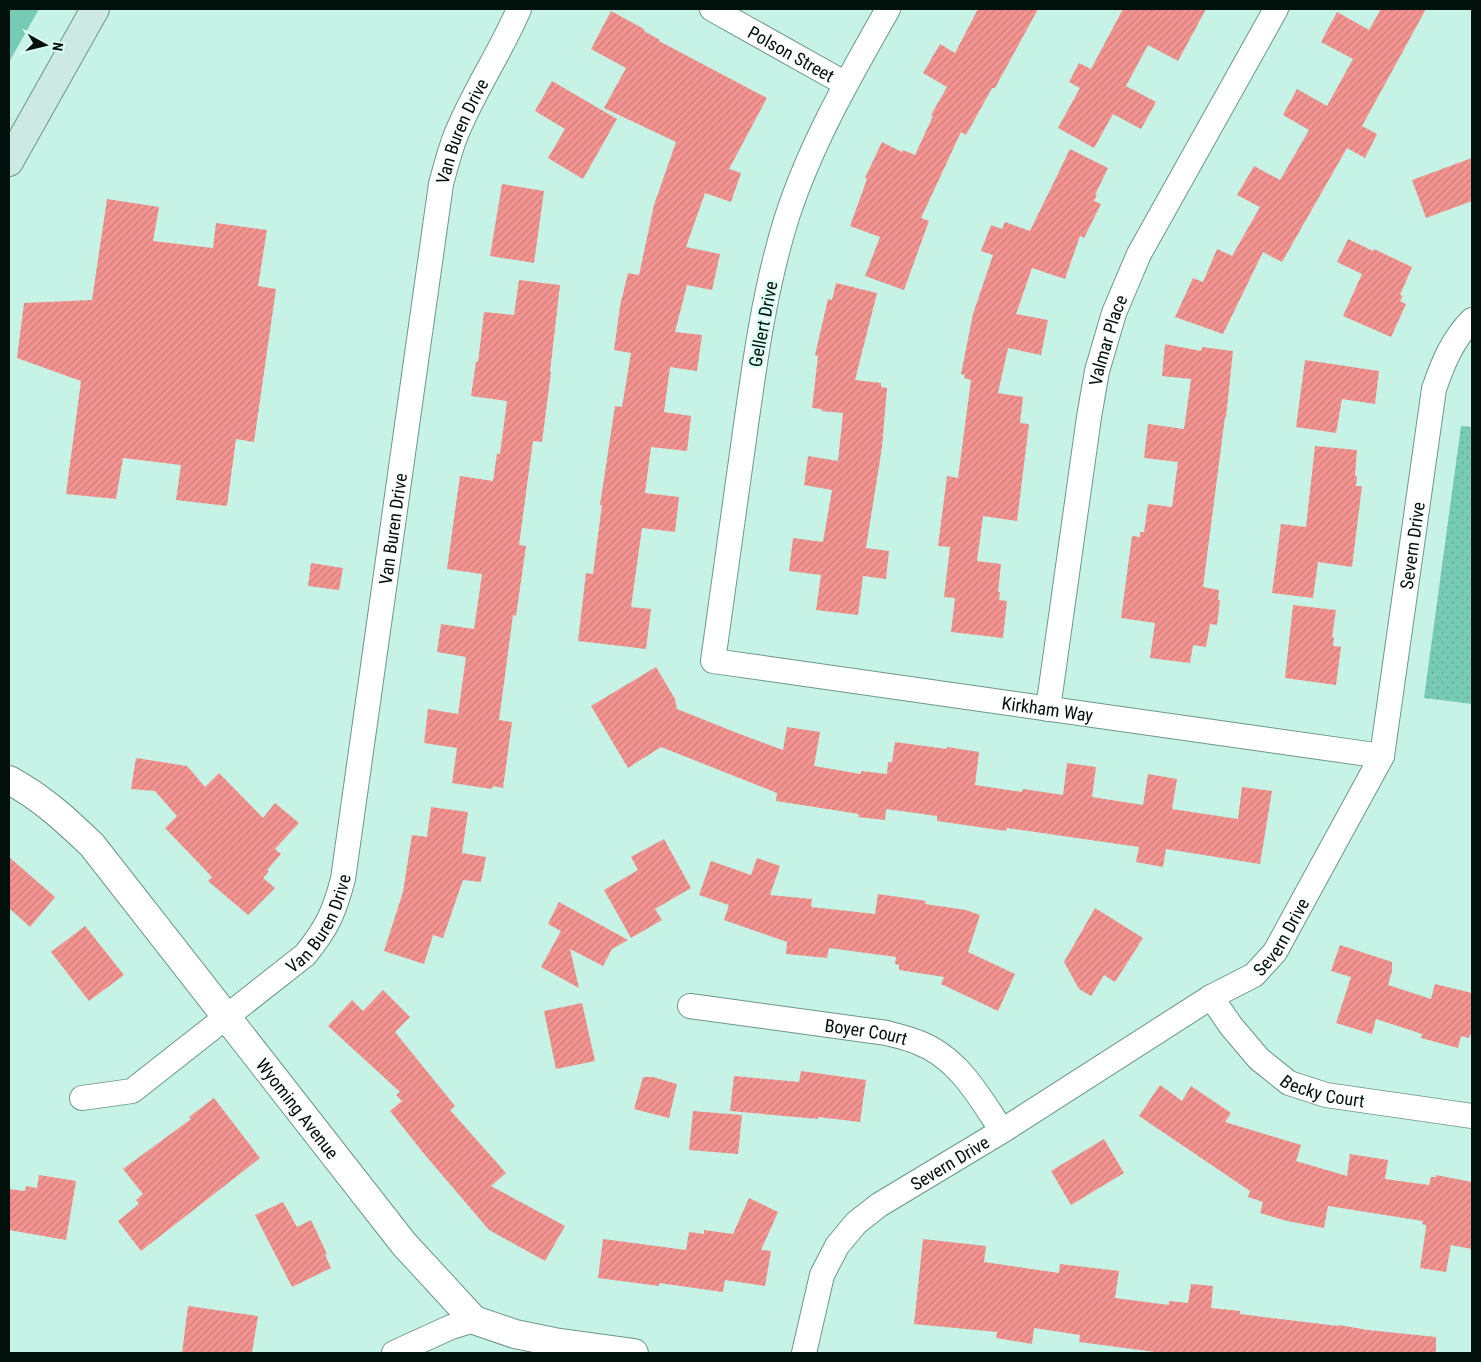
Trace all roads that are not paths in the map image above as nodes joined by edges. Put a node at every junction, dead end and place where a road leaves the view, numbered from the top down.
1 (95, 9) edge
2 (519, 9) edge
3 (712, 9) edge
4 (888, 9) edge
5 (1276, 9) edge
6 (846, 84) junction
7 (9, 162) edge
8 (1472, 320) edge
9 (713, 661) joint
10 (1048, 708) junction
11 (1382, 756) junction
12 (9, 780) edge
13 (1212, 997) junction
14 (690, 1006) dead end
15 (227, 1018) junction
16 (82, 1098) dead end
17 (1472, 1116) edge
18 (1002, 1131) junction
19 (474, 1320) junction
20 (394, 1353) edge
21 (634, 1353) edge
22 (804, 1353) edge

1 - 7 main road
2 - 15 street, Van Buren Drive
3 - 6 street, Polson Street
4 - 6 street, Gellert Drive
5 - 10 street, Valmar Place
6 - 9 street, Gellert Drive
8 - 11 street, Severn Drive
9 - 10 street, Kirkham Way
10 - 11 street, Kirkham Way
11 - 13 street, Severn Drive
12 - 15 street, Wyoming Avenue
13 - 17 street, Becky Court
13 - 18 street, Severn Drive
14 - 18 street, Boyer Court
15 - 16 street, Van Buren Drive
15 - 19 street, Wyoming Avenue
18 - 22 street, Severn Drive
19 - 20 street
19 - 21 street, Wyoming Avenue

